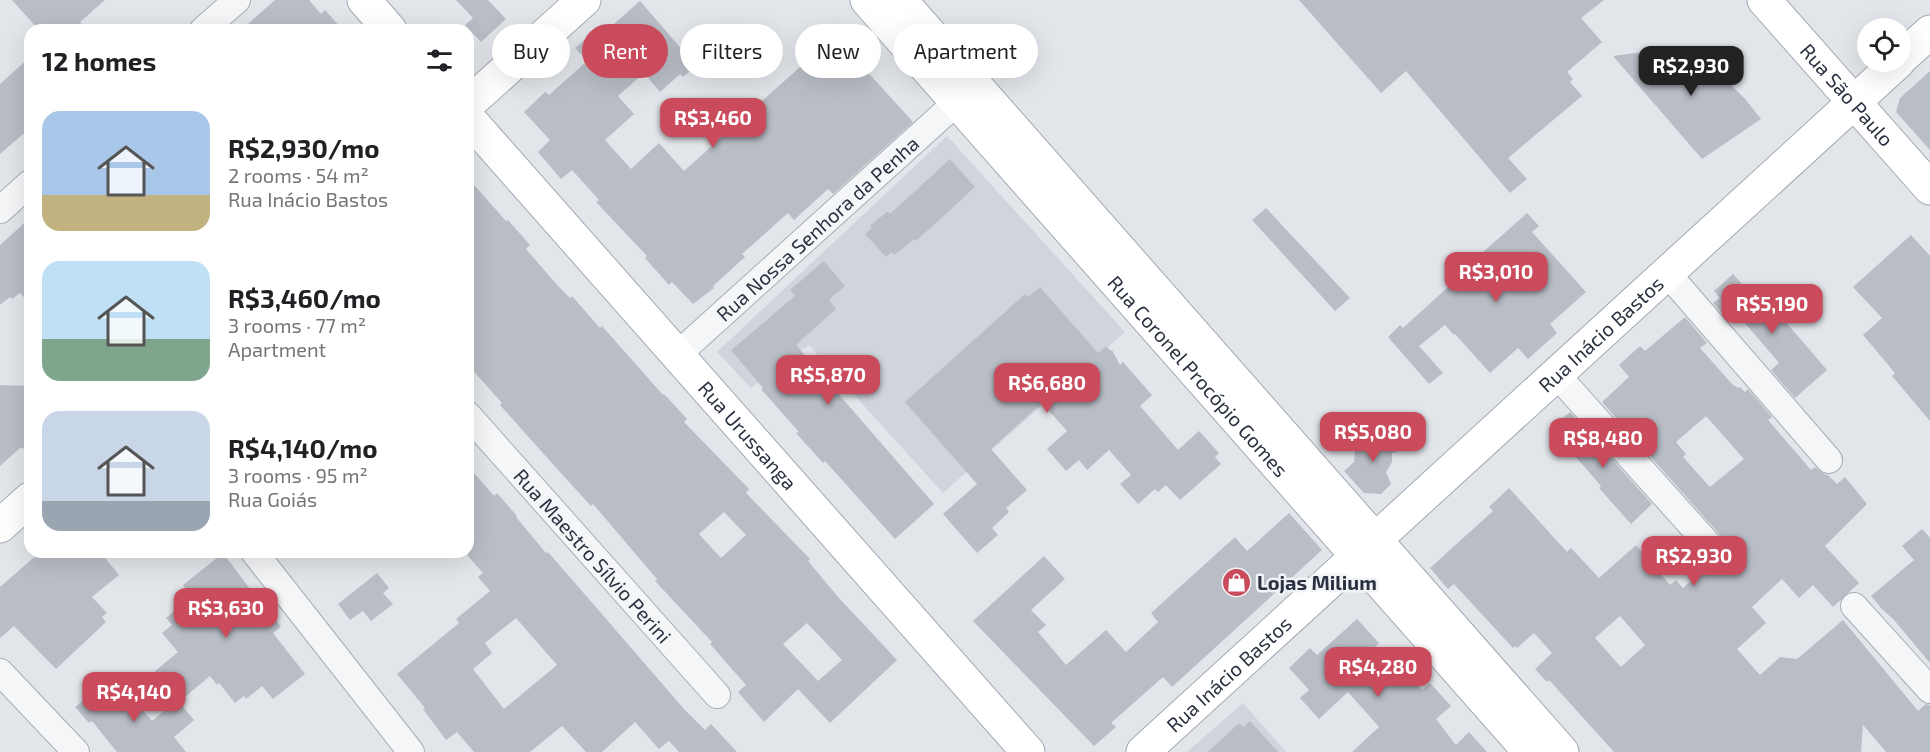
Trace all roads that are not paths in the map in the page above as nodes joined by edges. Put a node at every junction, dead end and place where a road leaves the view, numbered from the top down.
1 (237, 0) edge
2 (364, 0) edge
3 (584, 0) edge
4 (867, 0) edge
5 (900, 0) edge
6 (1764, 0) edge
7 (210, 24) edge
8 (385, 24) edge
9 (1930, 32) edge
10 (1911, 49) edge
11 (1886, 72) edge
12 (474, 99) edge
13 (957, 102) junction
14 (1854, 102) junction
15 (474, 125) edge
16 (24, 188) edge
17 (1930, 188) edge
18 (0, 210) edge
19 (1667, 273) junction
20 (677, 355) junction
21 (1556, 375) junction
22 (474, 422) edge
23 (1829, 460) dead end
24 (1366, 548) junction
25 (1718, 555) dead end
26 (259, 558) edge
27 (1854, 606) dead end
28 (0, 672) edge
29 (1930, 690) edge
30 (717, 695) dead end
31 (76, 752) edge
32 (411, 752) edge
33 (1028, 752) edge
34 (1143, 752) edge
35 (1530, 752) edge
36 (1562, 752) edge

1 - 7 street
2 - 8 main road
3 - 12 main road
4 - 13 main road, Rua Coronel Procópio Gomes
5 - 24 main road, Rua Coronel Procópio Gomes
6 - 14 main road, Rua São Paulo
9 - 10 main road, Rua Inácio Bastos
11 - 14 main road, Rua Inácio Bastos
13 - 20 street, Rua Nossa Senhora da Penha
13 - 24 main road, Rua Coronel Procópio Gomes
14 - 17 main road, Rua São Paulo
14 - 19 main road, Rua Inácio Bastos
15 - 20 main road, Rua Urussanga
16 - 18 street
19 - 21 main road, Rua Inácio Bastos
19 - 23 street
20 - 33 main road, Rua Urussanga
21 - 24 main road, Rua Inácio Bastos
21 - 25 street
22 - 30 street, Rua Maestro Sílvio Perini
24 - 34 main road, Rua Inácio Bastos
24 - 35 main road, Rua Coronel Procópio Gomes
24 - 36 main road, Rua Coronel Procópio Gomes
26 - 32 street
27 - 29 street
28 - 31 street

